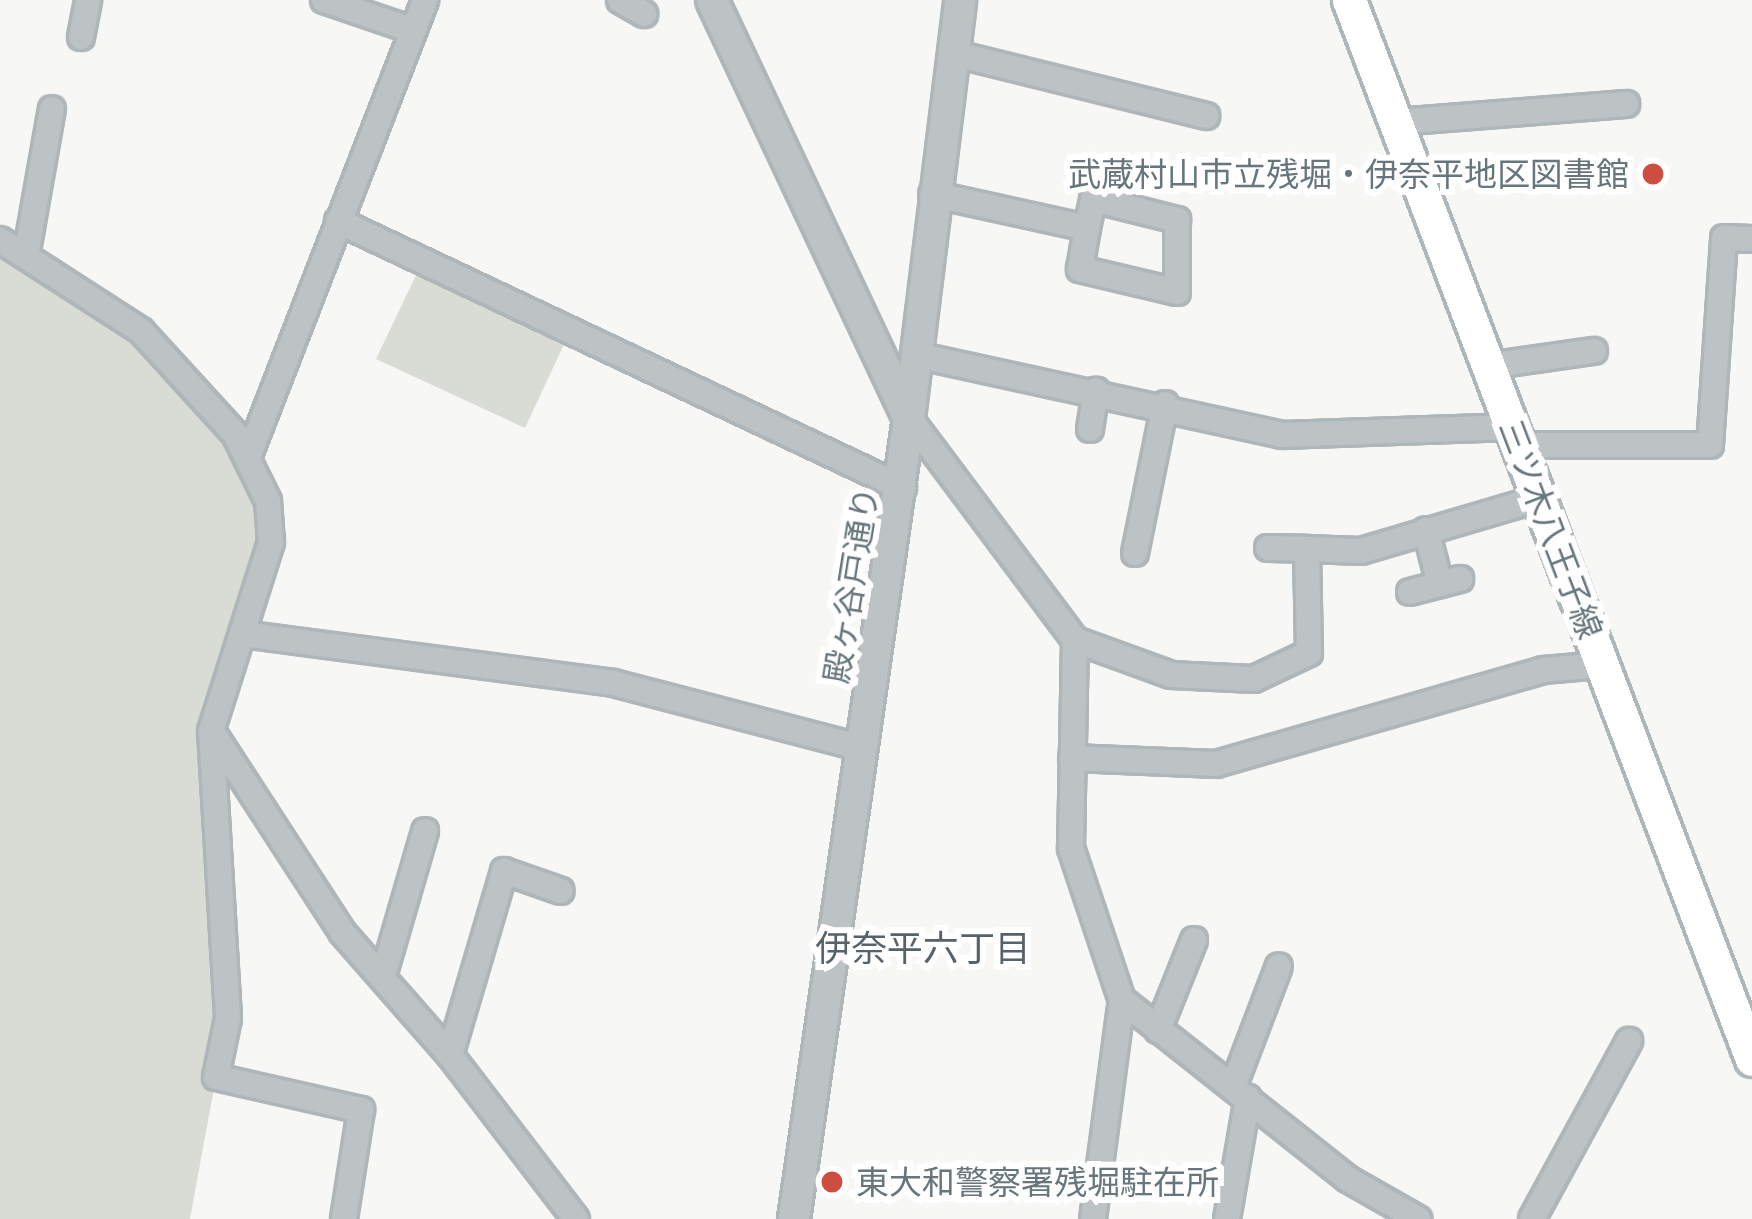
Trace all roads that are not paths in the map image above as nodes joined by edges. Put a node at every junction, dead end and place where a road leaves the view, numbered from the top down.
1 (88, 0) edge
2 (324, 0) edge
3 (425, 0) edge
4 (620, 0) edge
5 (712, 0) edge
6 (960, 0) edge
7 (1349, 0) edge
8 (644, 14) dead end
9 (412, 30) junction
10 (81, 37) dead end
11 (952, 53) junction
12 (1626, 104) dead end
13 (52, 109) dead end
14 (1206, 116) dead end
15 (1396, 122) junction
16 (932, 194) junction
17 (338, 220) junction
18 (1087, 228) junction
19 (1752, 239) edge
20 (0, 240) edge
21 (26, 256) junction
22 (1594, 352) dead end
23 (916, 355) junction
24 (1488, 366) junction
25 (1096, 390) junction
26 (1165, 404) junction
27 (909, 418) junction
28 (1090, 429) dead end
29 (1516, 436) junction
30 (248, 458) junction
31 (903, 488) junction
32 (1540, 498) junction
33 (1426, 530) junction
34 (1268, 548) dead end
35 (1307, 550) junction
36 (1135, 553) dead end
37 (1410, 592) dead end
38 (242, 634) junction
39 (1075, 640) junction
40 (1602, 665) junction
41 (211, 731) junction
42 (862, 748) junction
43 (1072, 758) junction
44 (425, 831) dead end
45 (561, 891) dead end
46 (1193, 940) dead end
47 (1279, 966) dead end
48 (382, 976) junction
49 (1122, 1000) junction
50 (1158, 1030) junction
51 (1629, 1041) dead end
52 (450, 1055) junction
53 (1752, 1059) edge
54 (1240, 1092) junction
55 (344, 1219) edge
56 (576, 1219) edge
57 (794, 1219) edge
58 (1094, 1219) edge
59 (1227, 1219) edge
60 (1418, 1219) edge
61 (1532, 1219) edge

1 - 10 street
2 - 9 street
3 - 9 street
4 - 8 street
5 - 27 street
6 - 11 street, 殿ヶ谷戸通り
7 - 15 main road, 三ツ木八王子線
9 - 17 street
11 - 14 street
11 - 16 street, 殿ヶ谷戸通り
12 - 15 street
13 - 21 street
15 - 24 main road, 三ツ木八王子線
16 - 18 street
16 - 23 street, 殿ヶ谷戸通り
17 - 30 street
17 - 31 street
18 - 18 street
19 - 29 street
20 - 21 street
21 - 30 street
22 - 24 street
23 - 25 street
23 - 27 street, 殿ヶ谷戸通り
24 - 29 main road, 三ツ木八王子線
25 - 26 street
25 - 28 street
26 - 29 street
26 - 36 street
27 - 31 street, 殿ヶ谷戸通り
27 - 39 street
29 - 32 main road, 三ツ木八王子線
30 - 38 street
31 - 42 street, 殿ヶ谷戸通り
32 - 33 street
32 - 40 main road, 三ツ木八王子線
33 - 35 street
33 - 37 street
34 - 35 street
35 - 39 street
38 - 41 street
38 - 42 street
39 - 43 street
40 - 43 street
40 - 53 main road, 三ツ木八王子線
41 - 48 street
41 - 55 street
42 - 57 street, 殿ヶ谷戸通り
43 - 49 street
44 - 48 street
45 - 52 street
46 - 50 street
47 - 54 street
48 - 52 street
49 - 50 street
49 - 58 street
50 - 54 street
51 - 61 street
52 - 56 street
54 - 59 street
54 - 60 street

